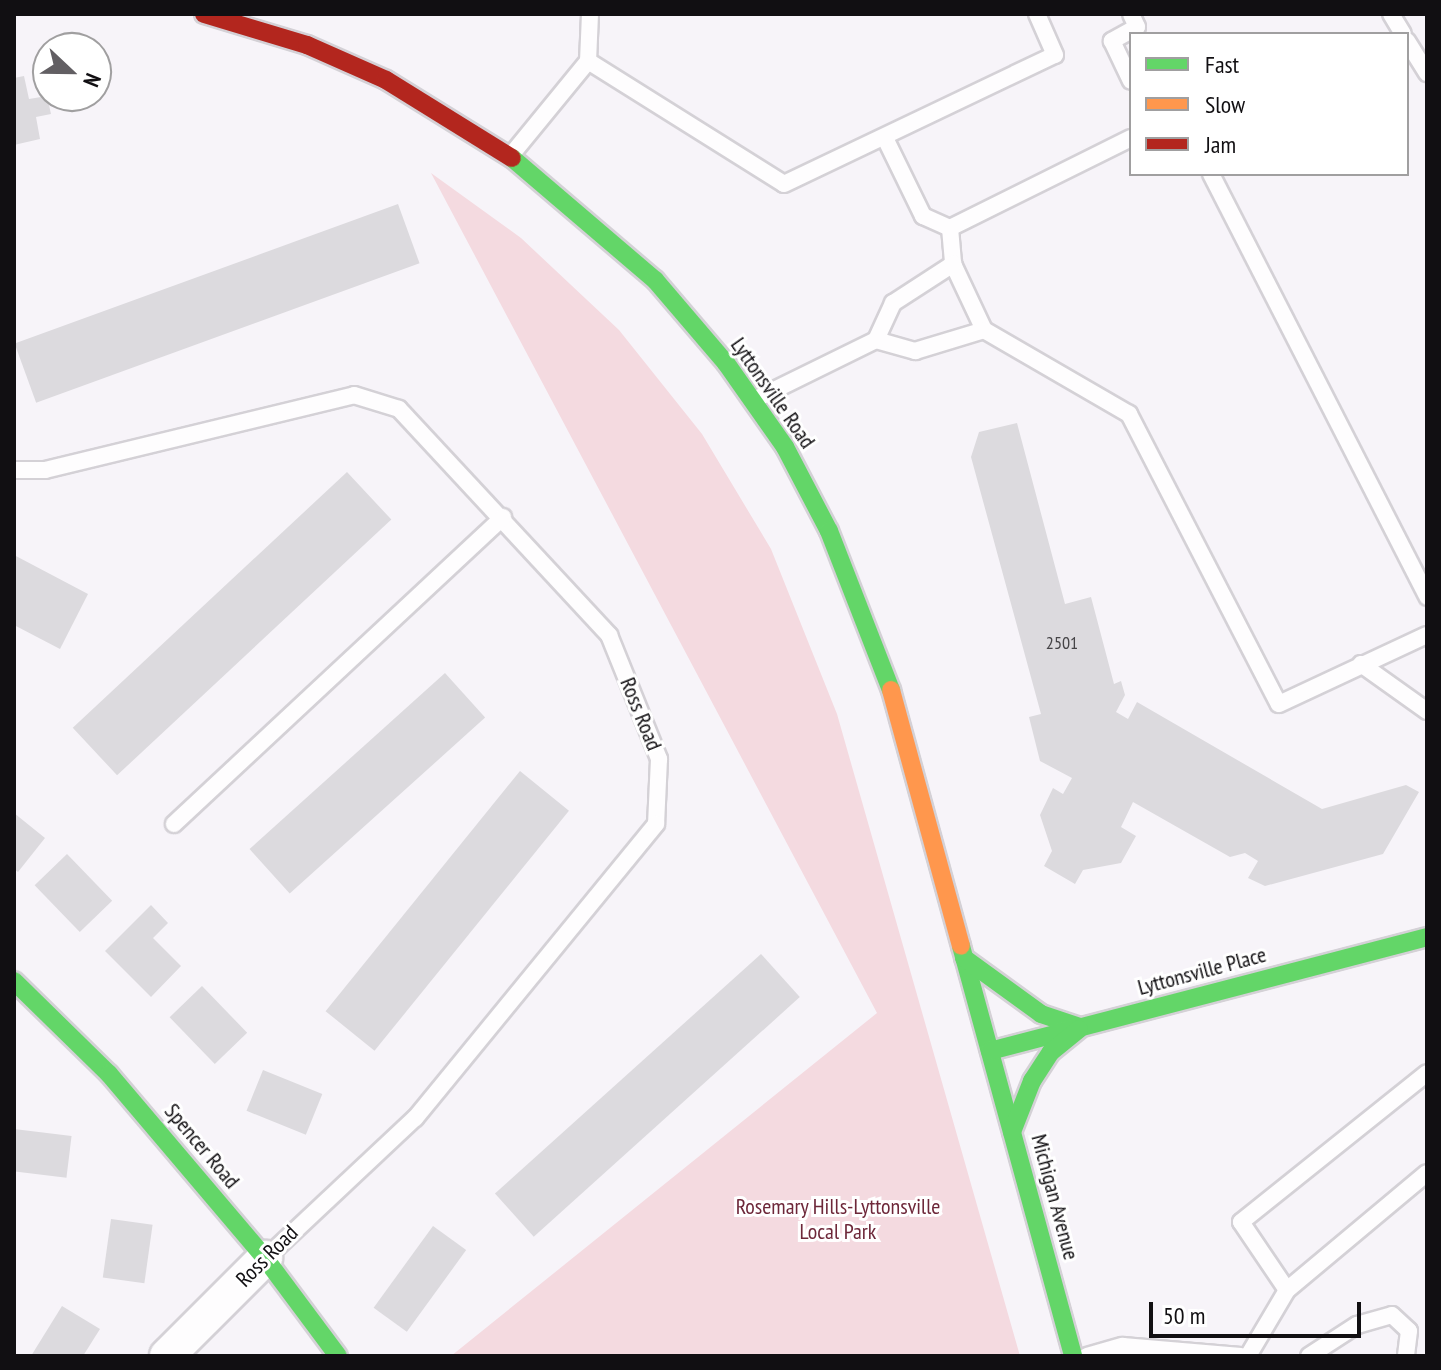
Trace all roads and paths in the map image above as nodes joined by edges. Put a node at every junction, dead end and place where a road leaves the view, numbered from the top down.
1 (204, 14) edge
2 (590, 14) edge
3 (1037, 14) edge
4 (1131, 14) edge
5 (1391, 14) edge
6 (1402, 32) edge
7 (1409, 44) edge
8 (588, 61) junction
9 (1427, 73) edge
10 (1129, 77) edge
11 (885, 138) junction
12 (1129, 139) edge
13 (511, 155) junction
14 (1212, 176) edge
15 (950, 228) junction
16 (953, 264) junction
17 (984, 330) junction
18 (876, 340) junction
19 (753, 400) junction
20 (14, 470) edge
21 (503, 517) junction
22 (1427, 597) edge
23 (1427, 635) edge
24 (1361, 664) junction
25 (1427, 711) edge
26 (174, 824) dead end
27 (1427, 937) edge
28 (964, 958) junction
29 (21, 1000) edge
30 (1080, 1027) junction
31 (990, 1051) junction
32 (1427, 1073) edge
33 (1012, 1132) junction
34 (1427, 1173) edge
35 (265, 1258) junction
36 (1287, 1290) junction
37 (167, 1356) edge
38 (338, 1356) edge
39 (1073, 1356) edge
40 (1087, 1356) edge
41 (1241, 1356) edge
42 (1248, 1356) edge
43 (1309, 1356) edge
44 (1406, 1356) edge

1 - 13 street, Lyttonsville Road
2 - 8 lane
3 - 11 lane
4 - 10 lane
5 - 6 lane
7 - 9 lane
8 - 11 lane
8 - 13 lane
11 - 15 lane
12 - 15 lane
13 - 19 street, Lyttonsville Road
14 - 22 lane
15 - 16 lane
16 - 17 lane
16 - 18 lane
17 - 18 lane
17 - 24 lane
18 - 19 lane
19 - 28 street, Lyttonsville Road
20 - 21 lane, Ross Road
21 - 26 lane
21 - 35 lane, Ross Road
23 - 24 lane
24 - 25 lane
27 - 30 street, Lyttonsville Place
28 - 30 street
28 - 31 street, Lyttonsville Road
29 - 35 street, Spencer Road
30 - 31 street, Lyttonsville Place
30 - 33 street
31 - 33 street, Michigan Avenue
32 - 36 lane
33 - 39 street, Michigan Avenue
34 - 36 lane
35 - 37 street, Ross Road
35 - 38 street, Spencer Road
36 - 42 lane
40 - 41 lane
43 - 44 lane

